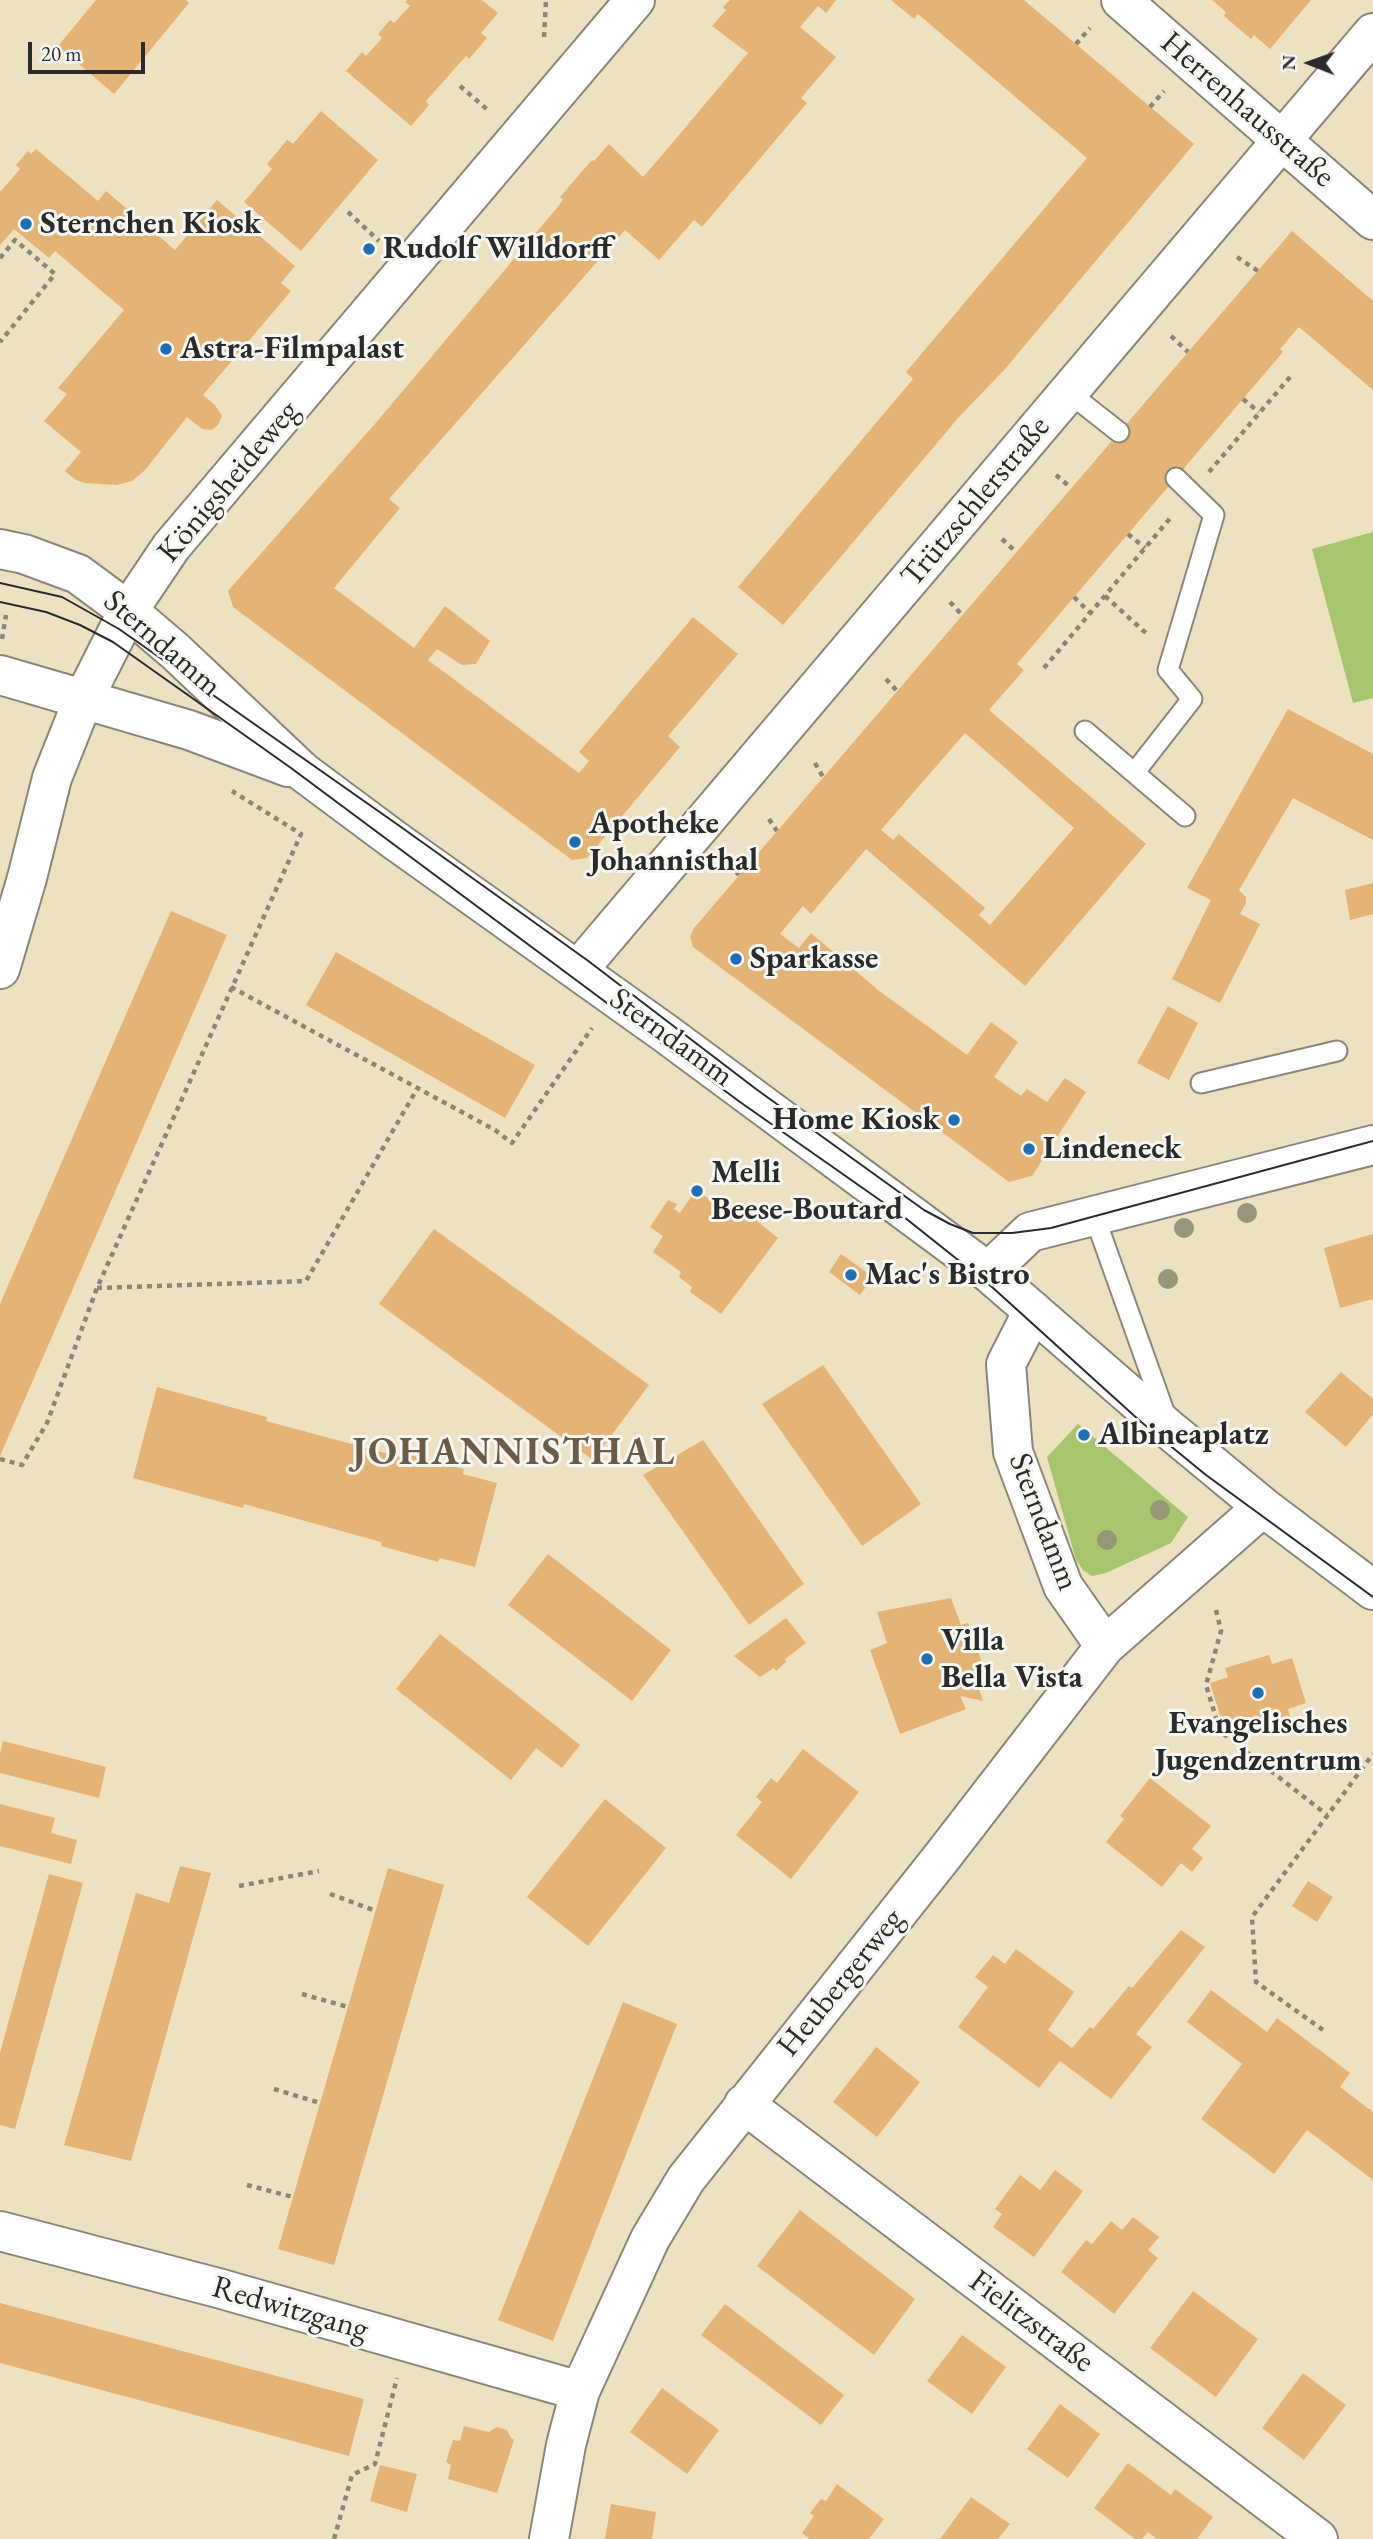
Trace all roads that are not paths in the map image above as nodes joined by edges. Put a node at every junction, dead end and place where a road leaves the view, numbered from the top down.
1 (635, 0) edge
2 (1121, 0) edge
3 (1373, 33) edge
4 (1283, 140) junction
5 (1373, 220) edge
6 (1068, 392) junction
7 (1119, 432) dead end
8 (1176, 478) dead end
9 (0, 549) edge
10 (128, 611) junction
11 (0, 675) edge
12 (83, 700) junction
13 (1085, 731) dead end
14 (303, 772) junction
15 (1135, 772) junction
16 (1185, 816) dead end
17 (7, 914) edge
18 (0, 969) edge
19 (578, 970) junction
20 (1337, 1051) dead end
21 (1201, 1083) dead end
22 (1373, 1145) edge
23 (1094, 1215) junction
24 (988, 1272) junction
25 (1033, 1311) junction
26 (1171, 1431) junction
27 (1263, 1507) junction
28 (1373, 1590) edge
29 (1105, 1646) junction
30 (744, 2104) junction
31 (0, 2231) edge
32 (580, 2391) junction
33 (549, 2539) edge
34 (1318, 2539) edge

1 - 10 street, Königsheideweg
2 - 4 street, Herrenhausstraße
3 - 4 street, Trützschlerstraße
4 - 5 street, Herrenhausstraße
4 - 6 street, Trützschlerstraße
6 - 7 lane
6 - 19 street, Trützschlerstraße
8 - 15 lane
9 - 10 street, Sterndamm
10 - 12 street, Königsheideweg
10 - 14 street, Sterndamm
11 - 12 street, Sterndamm
12 - 14 street, Sterndamm
12 - 17 street, Königsheideweg
13 - 15 lane
14 - 19 street, Sterndamm
15 - 16 lane
17 - 18 street, Königsheideweg
19 - 24 street, Sterndamm
20 - 21 lane
22 - 23 street
23 - 24 street
23 - 26 lane
24 - 25 street, Sterndamm
25 - 26 street, Sterndamm
25 - 29 street, Sterndamm
26 - 27 street, Sterndamm
27 - 28 street, Sterndamm
27 - 29 street, Heubergerweg
29 - 30 street, Heubergerweg
30 - 32 street, Heubergerweg
30 - 34 street, Fielitzstraße
31 - 32 street, Redwitzgang
32 - 33 street, Heubergerweg

